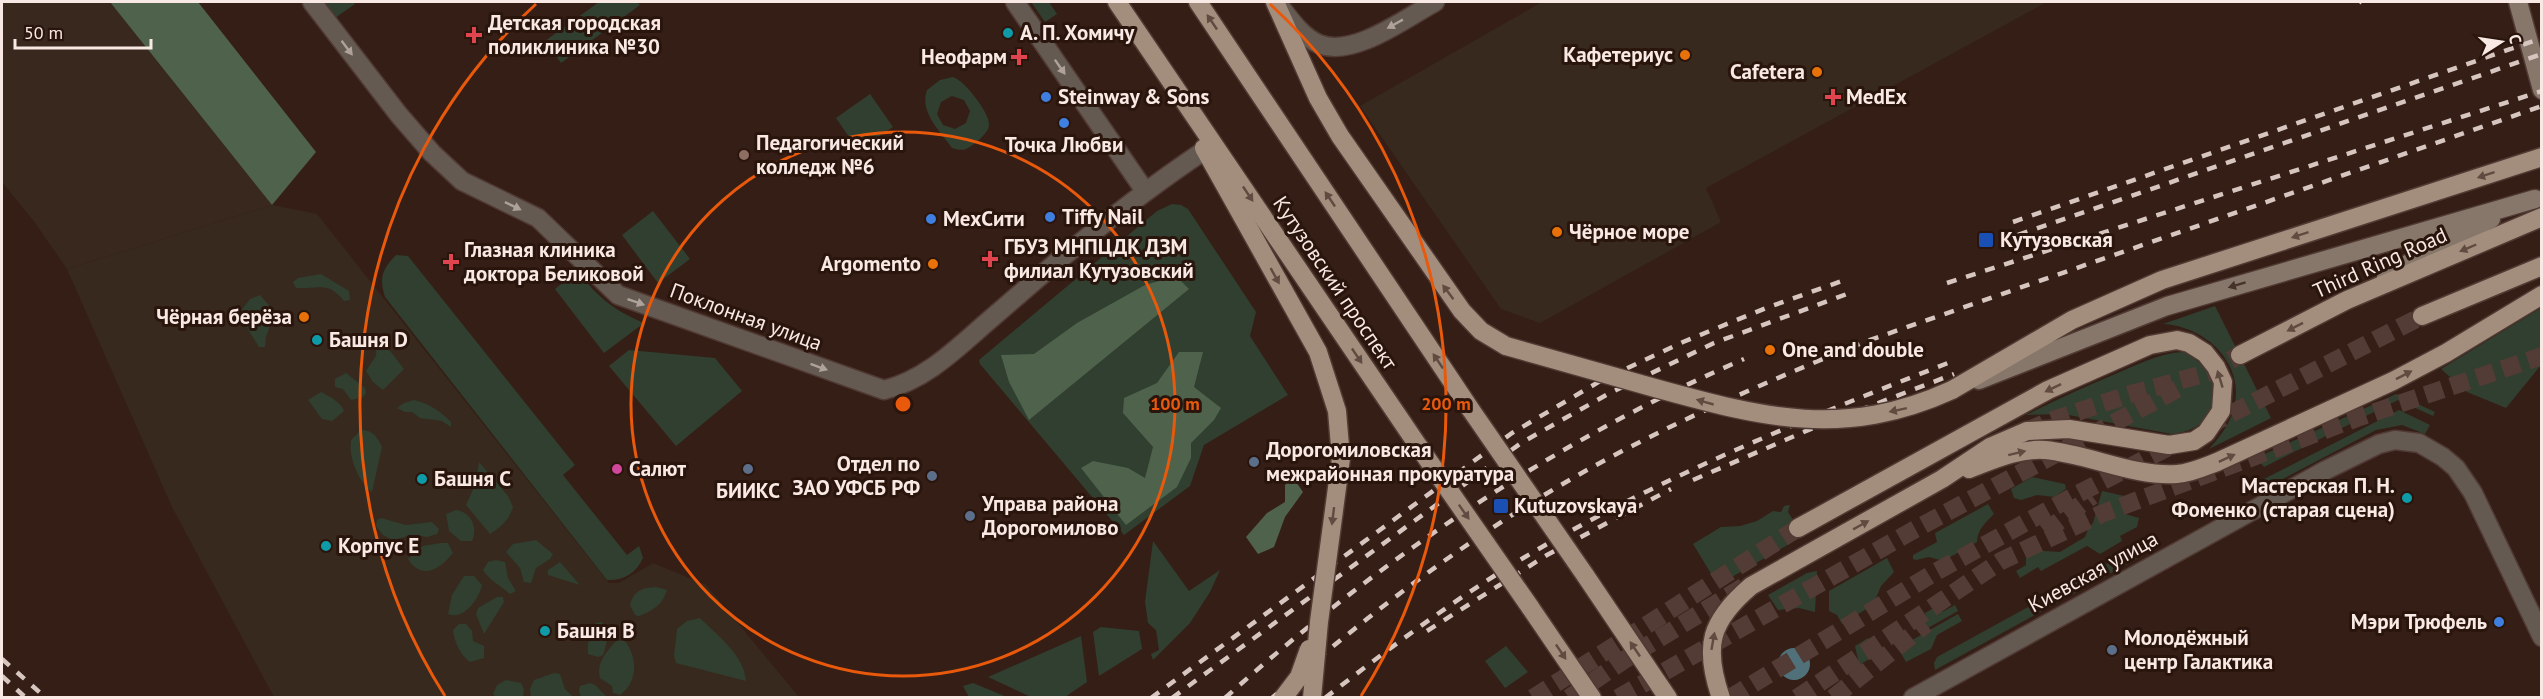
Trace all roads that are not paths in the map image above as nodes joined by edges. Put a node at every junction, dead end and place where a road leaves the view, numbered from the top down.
1 (312, 2) edge
2 (1015, 2) edge
3 (1117, 2) edge
4 (1198, 2) edge
5 (1275, 2) edge
6 (1435, 2) edge
7 (2518, 2) edge
8 (1144, 42) junction
9 (2541, 90) edge
10 (1205, 150) junction
11 (2541, 156) edge
12 (1145, 191) junction
13 (2538, 197) edge
14 (2541, 217) edge
15 (2541, 266) edge
16 (2541, 295) edge
17 (2347, 300) junction
18 (2422, 316) tunnel mouth
19 (2240, 356) tunnel mouth
20 (1952, 390) junction
21 (1942, 479) junction
22 (1798, 528) tunnel mouth
23 (1319, 622) junction
24 (2541, 637) edge
25 (1284, 698) edge
26 (1312, 698) edge
27 (1592, 698) edge
28 (1668, 698) edge
29 (1722, 698) edge
30 (1912, 698) edge

1 -> 12 street, Поклонная улица
2 -> 12 street
3 - 8 main road
28 -> 4 main road, Кутузовский проспект, bridge
6 -> 5 street
20 -> 5 main road, bridge
7 - 9 main road
8 - 10 main road
8 -> 27 main road, Кутузовский проспект, bridge
10 - 12 street, Поклонная улица
10 -> 23 main road, bridge
11 -> 20 main road
13 - 17 main road
13 -> 20 main road
14 -> 17 main road, Third Ring Road
15 - 18 main road
21 -> 16 main road
17 -> 19 main road, Third Ring Road
21 -> 22 main road
29 -> 21 main road
23 - 25 main road, bridge
23 - 26 main road, bridge
24 - 30 street, Киевская улица

